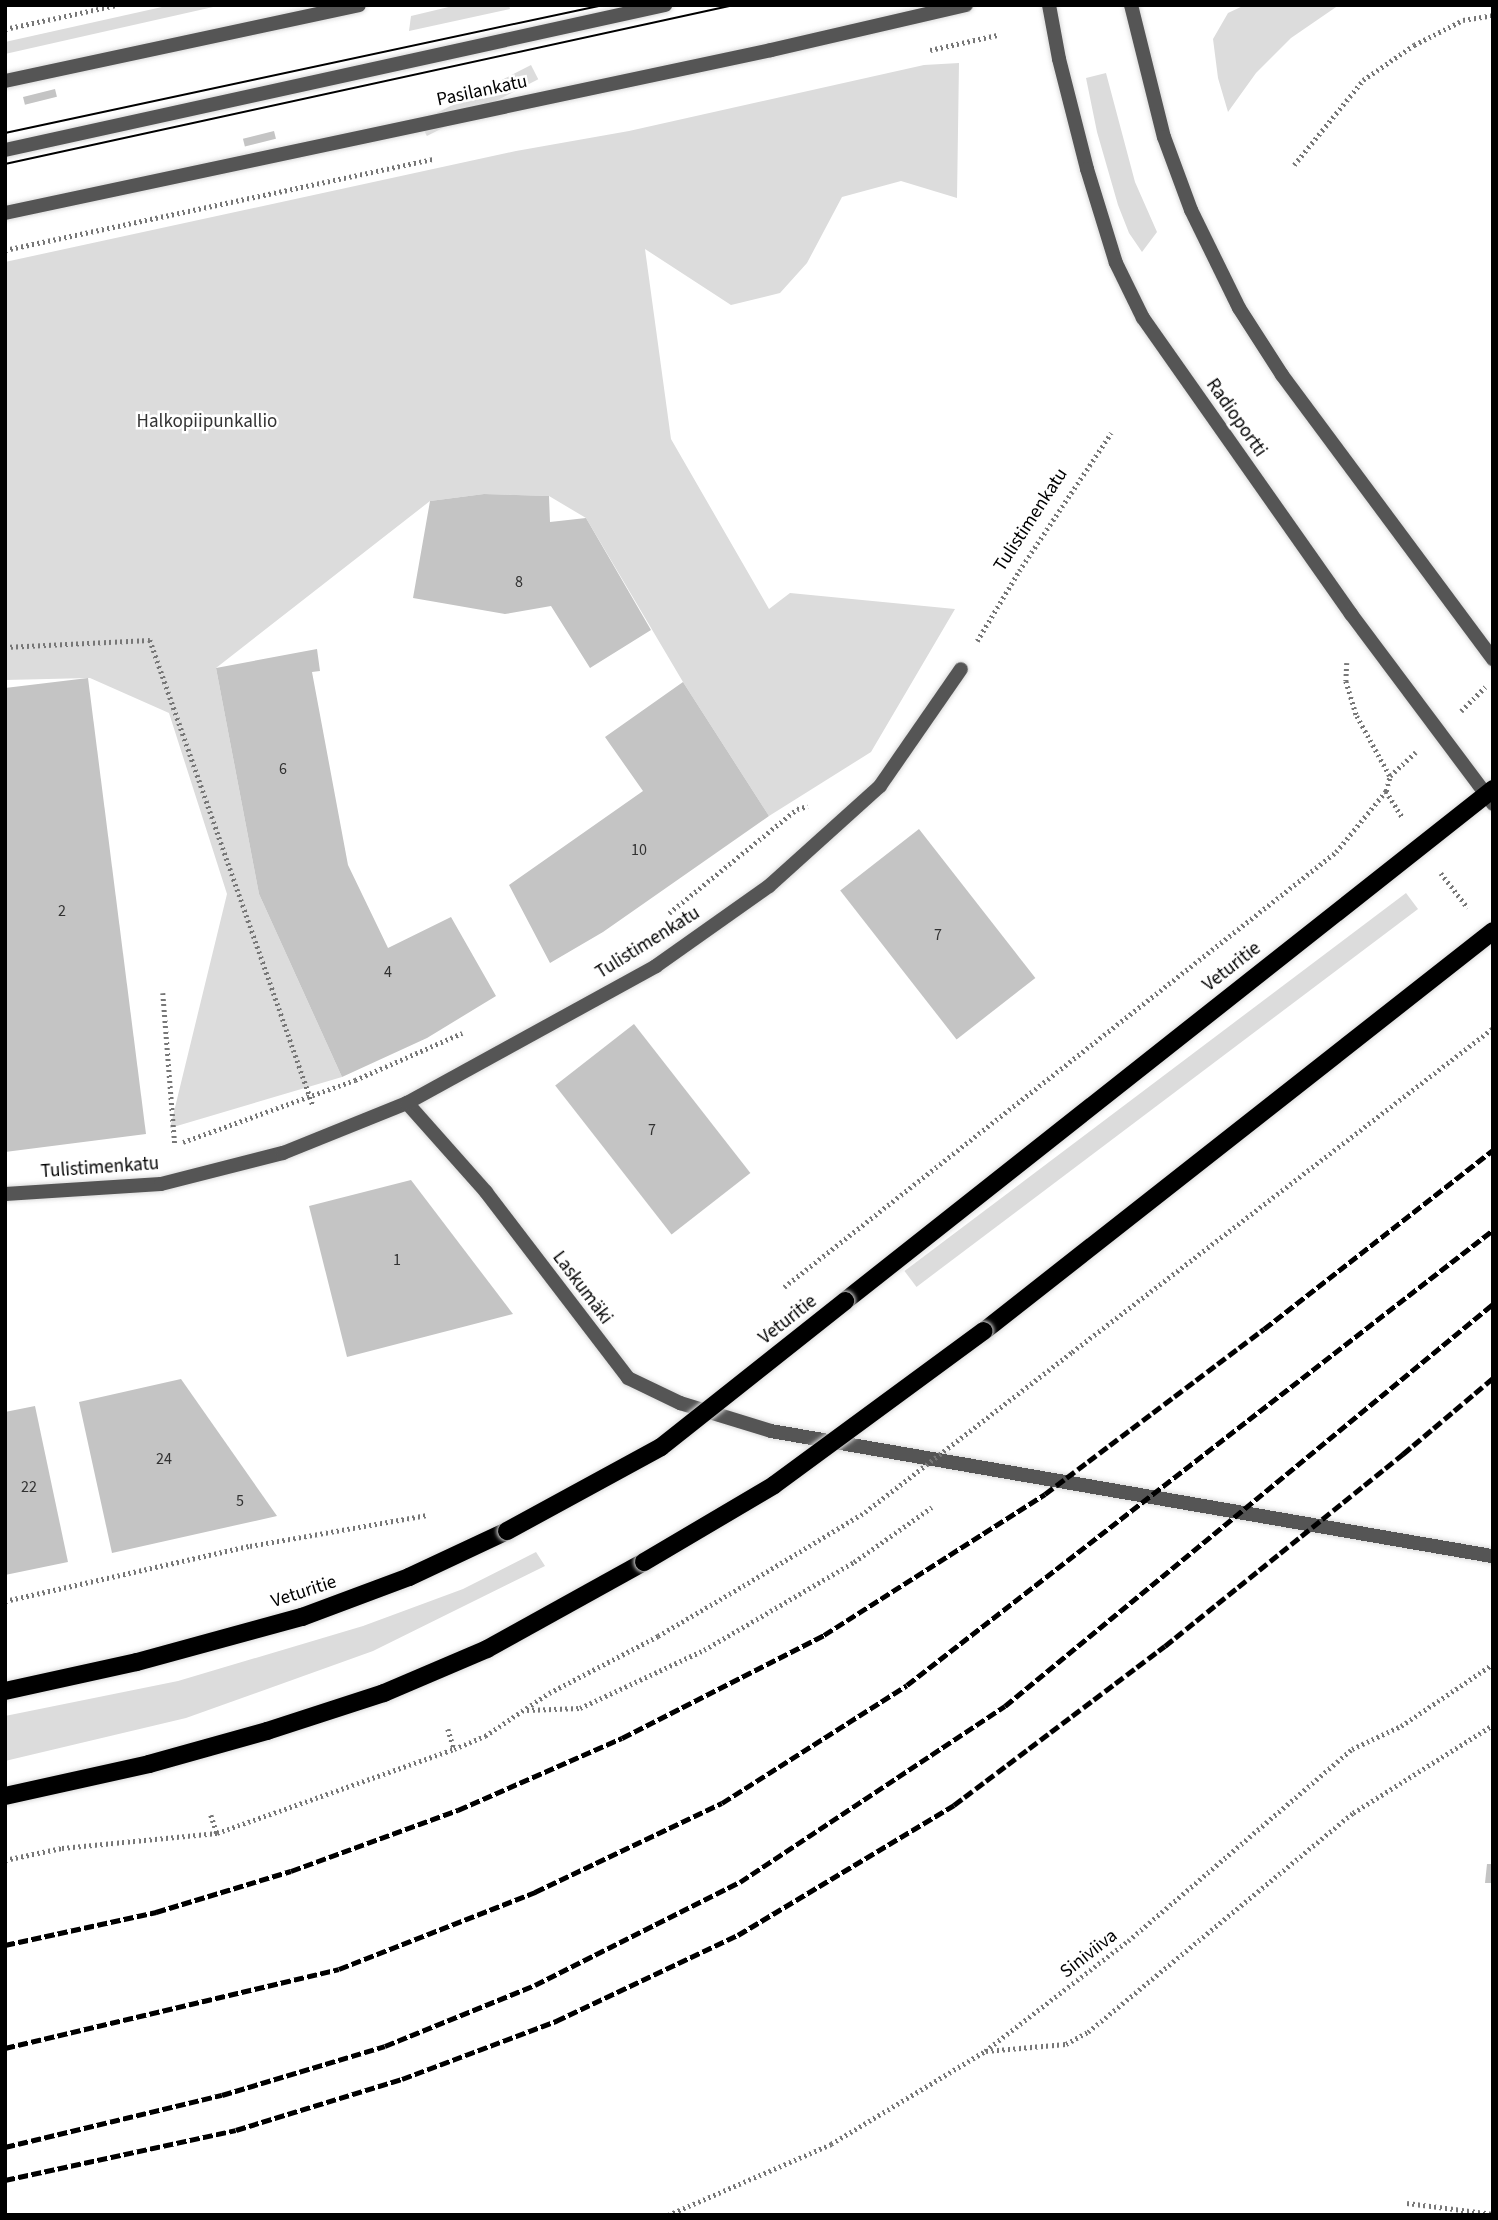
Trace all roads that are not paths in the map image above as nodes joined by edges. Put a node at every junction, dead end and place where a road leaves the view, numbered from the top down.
1 (359, 5) edge
2 (665, 5) edge
3 (966, 5) edge
4 (1049, 5) edge
5 (1131, 5) edge
6 (5, 81) edge
7 (5, 150) edge
8 (5, 213) edge
9 (1493, 659) edge
10 (961, 669) road end
11 (1490, 796) edge
12 (1493, 931) edge
13 (407, 1103) junction
14 (5, 1195) edge
15 (1492, 1556) edge
16 (5, 1691) edge
17 (5, 1796) edge

1 - 6 street
2 - 7 street
3 - 8 street, Pasilankatu
4 - 11 street, Radioportti
5 - 9 street
10 - 13 street, Tulistimenkatu
11 - 16 main road, Veturitie, bridge
12 - 17 main road, bridge
13 - 14 street, Tulistimenkatu
13 - 15 street, Laskumäki

